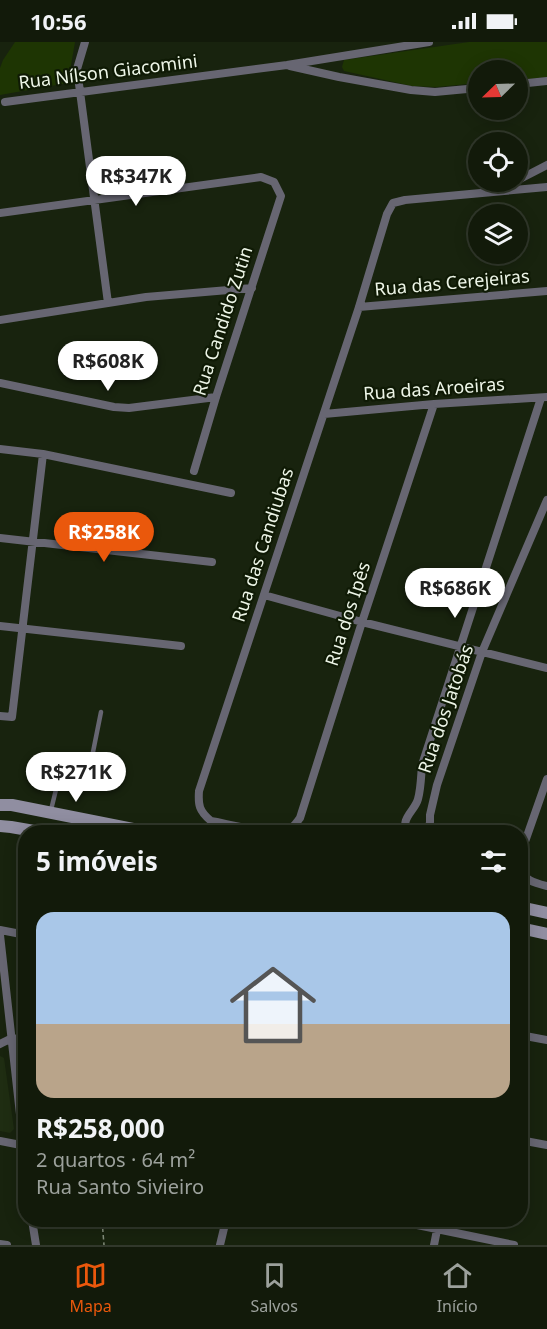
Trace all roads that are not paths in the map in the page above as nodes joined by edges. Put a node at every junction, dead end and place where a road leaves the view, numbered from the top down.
1 (85, 42) edge
2 (429, 42) edge
3 (380, 46) edge
4 (336, 56) junction
5 (287, 65) junction
6 (339, 77) junction
7 (547, 81) edge
8 (528, 83) edge
9 (468, 89) edge
10 (81, 93) junction
11 (5, 102) dead end
12 (547, 165) edge
13 (528, 175) edge
14 (547, 187) edge
15 (528, 189) edge
16 (494, 192) edge
17 (95, 199) junction
18 (0, 213) edge
19 (252, 288) junction
20 (547, 291) edge
21 (108, 303) junction
22 (359, 307) junction
23 (0, 320) edge
24 (0, 383) edge
25 (216, 397) junction
26 (544, 398) edge
27 (434, 404) junction
28 (324, 414) junction
29 (0, 449) edge
30 (43, 454) junction
31 (194, 471) dead end
32 (231, 493) dead end
33 (547, 500) edge
34 (0, 538) edge
35 (32, 542) junction
36 (212, 562) dead end
37 (264, 595) junction
38 (362, 622) junction
39 (0, 626) edge
40 (22, 628) junction
41 (182, 646) dead end
42 (460, 647) junction
43 (482, 652) junction
44 (547, 668) edge
45 (101, 712) dead end
46 (0, 716) edge
47 (547, 779) edge
48 (0, 805) edge
49 (50, 813) junction
50 (112, 825) edge
51 (234, 825) edge
52 (296, 825) edge
53 (405, 825) edge
54 (429, 825) edge
55 (0, 826) edge
56 (18, 828) edge
57 (528, 833) edge
58 (528, 881) edge
59 (547, 886) edge
60 (528, 909) edge
61 (547, 913) edge
62 (0, 930) edge
63 (528, 930) edge
64 (18, 934) edge
65 (547, 934) edge
66 (0, 935) edge
67 (528, 1036) edge
68 (12, 1038) junction
69 (18, 1039) edge
70 (547, 1040) edge
71 (0, 1044) edge
72 (18, 1092) edge
73 (0, 1141) edge
74 (528, 1141) edge
75 (18, 1145) edge
76 (547, 1145) edge
77 (33, 1227) edge
78 (224, 1227) edge
79 (437, 1227) edge
80 (449, 1227) edge
81 (0, 1244) edge
82 (7, 1245) edge
83 (36, 1245) edge
84 (220, 1245) edge
85 (434, 1245) edge
86 (514, 1245) edge

1 - 10 street
2 - 3 street, Rua Nílson Giacomini
3 - 4 street, Rua Nílson Giacomini
4 - 5 street, Rua Nílson Giacomini
4 - 6 street
5 - 6 street
5 - 10 street, Rua Nílson Giacomini
6 - 9 street
7 - 8 street
10 - 11 street, Rua Nílson Giacomini
10 - 17 street
12 - 13 street
14 - 15 street
16 - 22 street, Rua das Candiubas
17 - 18 street
17 - 19 street, Rua Candido Zutin
17 - 21 street
19 - 21 street
19 - 25 street, Rua Candido Zutin
20 - 22 street, Rua das Cerejeiras
21 - 23 street
22 - 28 street, Rua das Candiubas
24 - 25 street
25 - 31 street, Rua Candido Zutin
26 - 27 street, Rua das Aroeiras
26 - 42 street
27 - 28 street, Rua das Aroeiras
27 - 38 street, Rua dos Ipês
28 - 37 street, Rua das Candiubas
29 - 30 street
30 - 32 street
30 - 35 street
33 - 43 street, Rua dos Jatobás
34 - 35 street
35 - 36 street
35 - 40 street
37 - 38 street
37 - 51 street, Rua das Candiubas
38 - 42 street
38 - 52 street, Rua dos Ipês
39 - 40 street
40 - 41 street
40 - 46 street
42 - 43 street
42 - 53 street
43 - 44 street
43 - 54 street, Rua dos Jatobás
45 - 49 lane
47 - 57 street
48 - 49 main road
49 - 50 main road
55 - 56 main road
58 - 59 street
60 - 61 main road
62 - 64 street
63 - 65 main road
66 - 68 street
67 - 70 street
68 - 69 street
68 - 71 street
68 - 72 street
73 - 75 street
74 - 76 street
77 - 83 street
78 - 84 street
79 - 85 street
80 - 86 street
81 - 82 street

